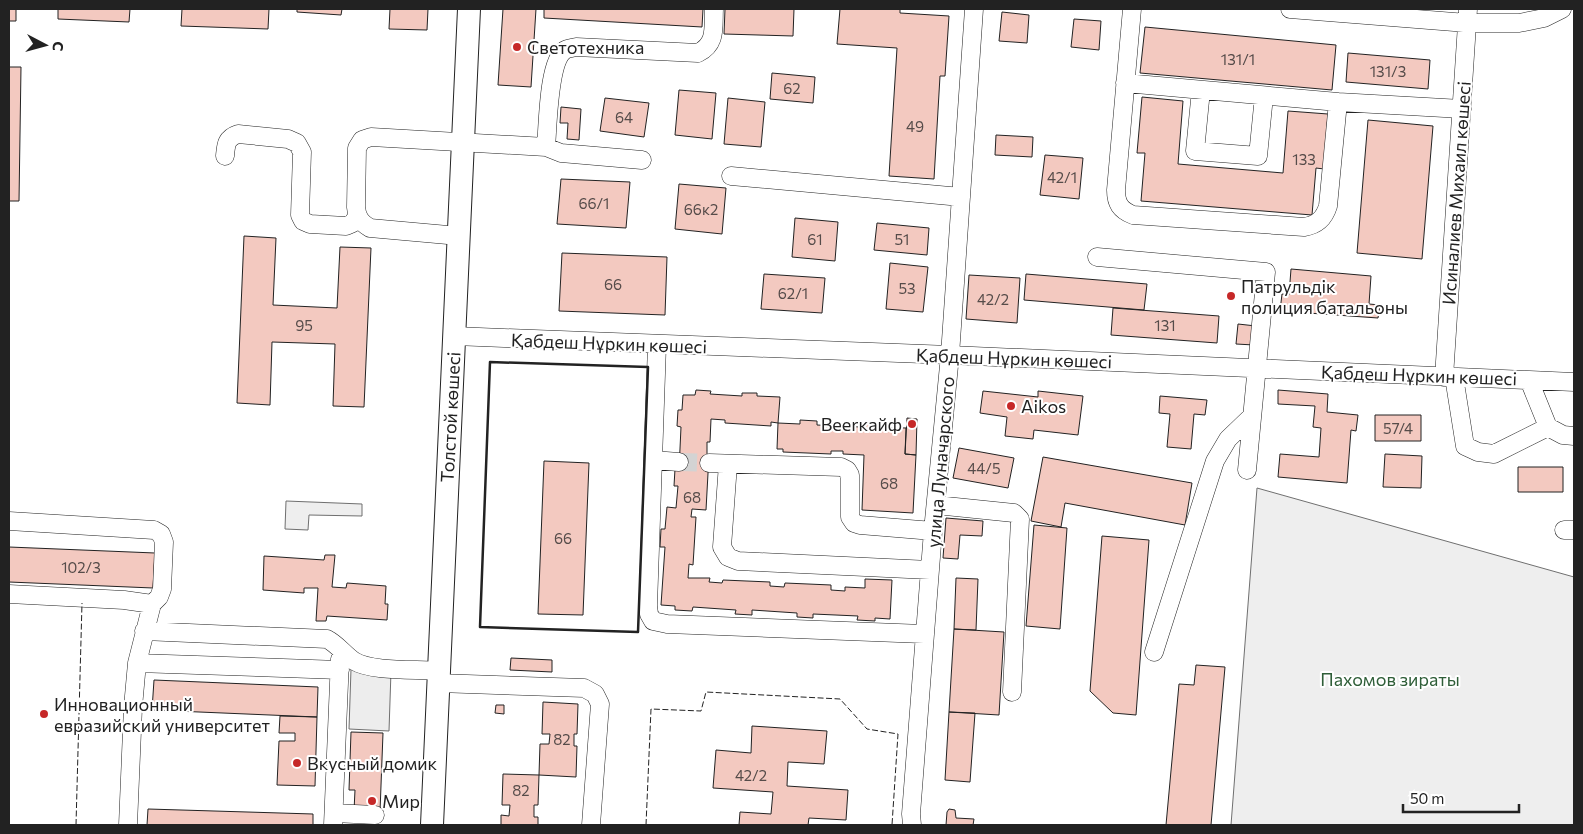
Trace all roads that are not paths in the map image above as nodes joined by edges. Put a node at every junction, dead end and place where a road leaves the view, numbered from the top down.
1 (469, 9) edge
2 (714, 9) edge
3 (974, 9) edge
4 (1132, 9) edge
5 (1290, 9) edge
6 (1562, 9) edge
7 (1468, 16) edge
8 (1125, 83) junction
9 (1201, 90) junction
10 (1264, 96) junction
11 (1338, 102) junction
12 (1462, 109) junction
13 (463, 142) junction
14 (546, 147) junction
15 (225, 156) dead end
16 (642, 160) dead end
17 (731, 176) dead end
18 (960, 197) junction
19 (357, 216) junction
20 (459, 236) junction
21 (1098, 257) dead end
22 (454, 336) junction
23 (657, 345) junction
24 (950, 355) junction
25 (1257, 368) junction
26 (1449, 377) junction
27 (1529, 380) junction
28 (1574, 382) edge
29 (1252, 416) junction
30 (1548, 428) junction
31 (1574, 436) edge
32 (653, 460) junction
33 (679, 462) tunnel mouth
34 (709, 463) tunnel mouth
35 (728, 464) junction
36 (1247, 470) dead end
37 (936, 505) junction
38 (9, 521) edge
39 (933, 532) junction
40 (930, 570) junction
41 (9, 594) edge
42 (152, 604) junction
43 (144, 631) junction
44 (924, 634) junction
45 (341, 651) junction
46 (1154, 652) dead end
47 (137, 663) junction
48 (340, 670) junction
49 (438, 677) junction
50 (1012, 692) dead end
51 (376, 815) dead end
52 (333, 819) edge
53 (128, 825) edge
54 (432, 825) edge
55 (591, 825) edge
56 (912, 825) edge

1 - 13 main road, Толстой көшесі
2 - 14 street
3 - 18 street, улица Луначарского
4 - 8 street
5 - 7 street
6 - 7 street
7 - 12 street, Исиналиев Михаил көшесі
8 - 9 street
8 - 11 street
9 - 10 street
9 - 10 street
10 - 11 street
11 - 12 street
12 - 26 street, Исиналиев Михаил көшесі
13 - 14 street
13 - 19 street
13 - 20 main road, Толстой көшесі
14 - 16 street
15 - 19 street
17 - 18 street
18 - 24 street, улица Луначарского
19 - 20 street
20 - 22 main road, Толстой көшесі
21 - 25 street
22 - 23 street, Қабдеш Нұркин көшесі
22 - 49 main road, Толстой көшесі
23 - 24 street, Қабдеш Нұркин көшесі
23 - 32 street
24 - 25 street, Қабдеш Нұркин көшесі
24 - 37 street, улица Луначарского
25 - 26 street, Қабдеш Нұркин көшесі
25 - 29 street
26 - 27 street, Қабдеш Нұркин көшесі
26 - 30 street, Исиналиев Михаил көшесі
27 - 28 street, Қабдеш Нұркин көшесі
27 - 30 street
29 - 36 street
29 - 46 street
30 - 31 street
32 - 33 street
32 - 44 street
34 - 35 street
35 - 39 street
35 - 40 street
37 - 39 street, улица Луначарского
37 - 50 street
38 - 42 street
39 - 40 street, улица Луначарского
40 - 44 street, улица Луначарского
41 - 42 street
42 - 43 street
43 - 45 street
43 - 47 street
44 - 56 street, улица Луначарского
45 - 48 street
45 - 49 street
47 - 48 street
47 - 53 street
48 - 52 street
49 - 54 main road, Толстой көшесі
49 - 55 street
51 - 52 street

